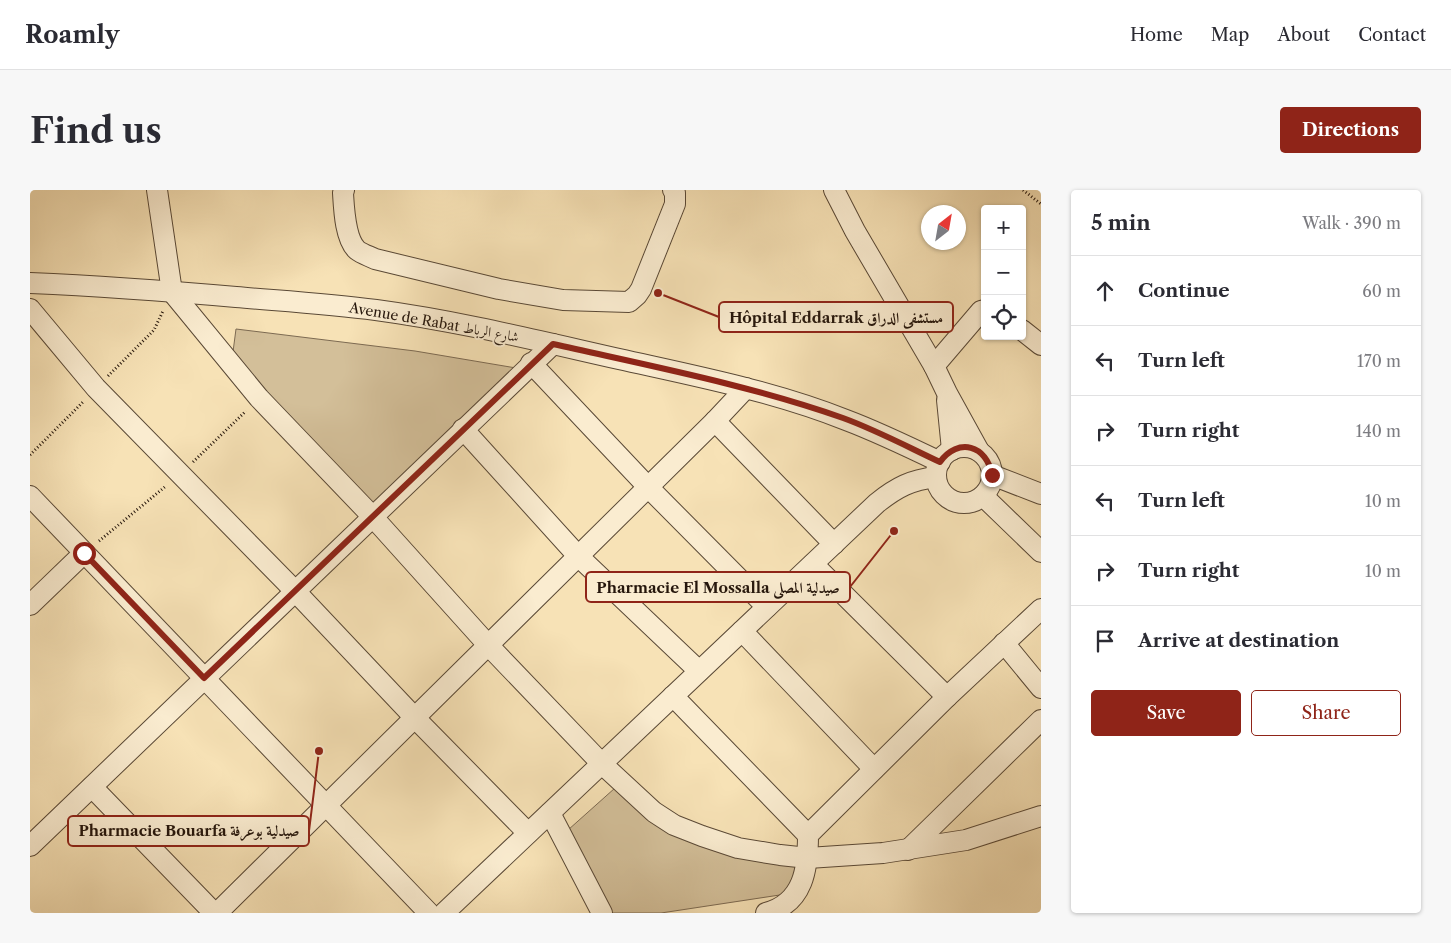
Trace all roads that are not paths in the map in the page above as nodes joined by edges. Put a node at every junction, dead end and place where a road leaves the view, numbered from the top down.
1 (157, 190) edge
2 (344, 190) edge
3 (673, 190) edge
4 (834, 190) edge
5 (30, 283) edge
6 (172, 292) junction
7 (30, 309) edge
8 (981, 311) edge
9 (1026, 333) edge
10 (553, 344) junction
11 (1041, 345) edge
12 (531, 363) junction
13 (934, 366) junction
14 (746, 388) junction
15 (947, 393) junction
16 (715, 421) junction
17 (463, 429) junction
18 (979, 451) junction
19 (943, 463) junction
20 (992, 475) junction
21 (648, 487) junction
22 (1041, 494) edge
23 (30, 496) edge
24 (983, 496) junction
25 (372, 516) junction
26 (834, 544) junction
27 (1041, 552) edge
28 (84, 553) junction
29 (578, 556) junction
30 (813, 564) junction
31 (295, 591) junction
32 (30, 605) edge
33 (767, 607) junction
34 (1041, 609) edge
35 (742, 631) junction
36 (1004, 643) junction
37 (488, 645) junction
38 (699, 672) junction
39 (204, 678) junction
40 (1041, 688) edge
41 (673, 696) junction
42 (947, 698) junction
43 (415, 718) junction
44 (1041, 720) edge
45 (602, 764) junction
46 (874, 769) junction
47 (92, 787) junction
48 (326, 806) junction
49 (550, 813) junction
50 (1041, 816) edge
51 (528, 833) junction
52 (808, 834) junction
53 (30, 846) edge
54 (908, 850) junction
55 (808, 858) junction
56 (216, 913) edge
57 (429, 913) edge
58 (444, 913) edge
59 (602, 913) edge
60 (766, 913) edge

1 - 6 street
2 - 3 street
4 - 13 street
5 - 6 street, Avenue de Rabat شارع الرباط
6 - 10 street, Avenue de Rabat شارع الرباط
6 - 25 street
7 - 31 street
8 - 13 street
9 - 11 street
10 - 12 street
10 - 14 street, Avenue de Rabat شارع الرباط
12 - 17 street
12 - 21 street
13 - 15 street
14 - 16 street
14 - 19 street, Avenue de Rabat شارع الرباط
15 - 18 street
15 - 19 street
16 - 21 street
16 - 26 street
17 - 25 street
17 - 29 street
18 - 19 street
18 - 20 street
19 - 24 street
19 - 26 street
20 - 22 street
20 - 24 street
21 - 29 street
21 - 33 street
23 - 28 street
24 - 27 street
25 - 31 street
25 - 37 street
26 - 30 street
28 - 32 street
28 - 39 street
29 - 37 street
29 - 38 street
30 - 33 street
30 - 42 street
31 - 39 street
31 - 43 street
33 - 35 street
34 - 36 street
35 - 38 street
35 - 46 street
36 - 40 street
36 - 42 street
37 - 43 street
37 - 45 street
38 - 41 street
39 - 47 street
39 - 48 street
41 - 45 street
41 - 52 street
42 - 46 street
43 - 48 street
43 - 51 street
44 - 54 street
45 - 49 street
45 - 55 street
46 - 52 street
47 - 53 street
47 - 56 street
48 - 56 street
48 - 57 street
49 - 51 street
49 - 59 street
50 - 54 street
51 - 58 street
52 - 55 street
54 - 55 street
55 - 60 street

